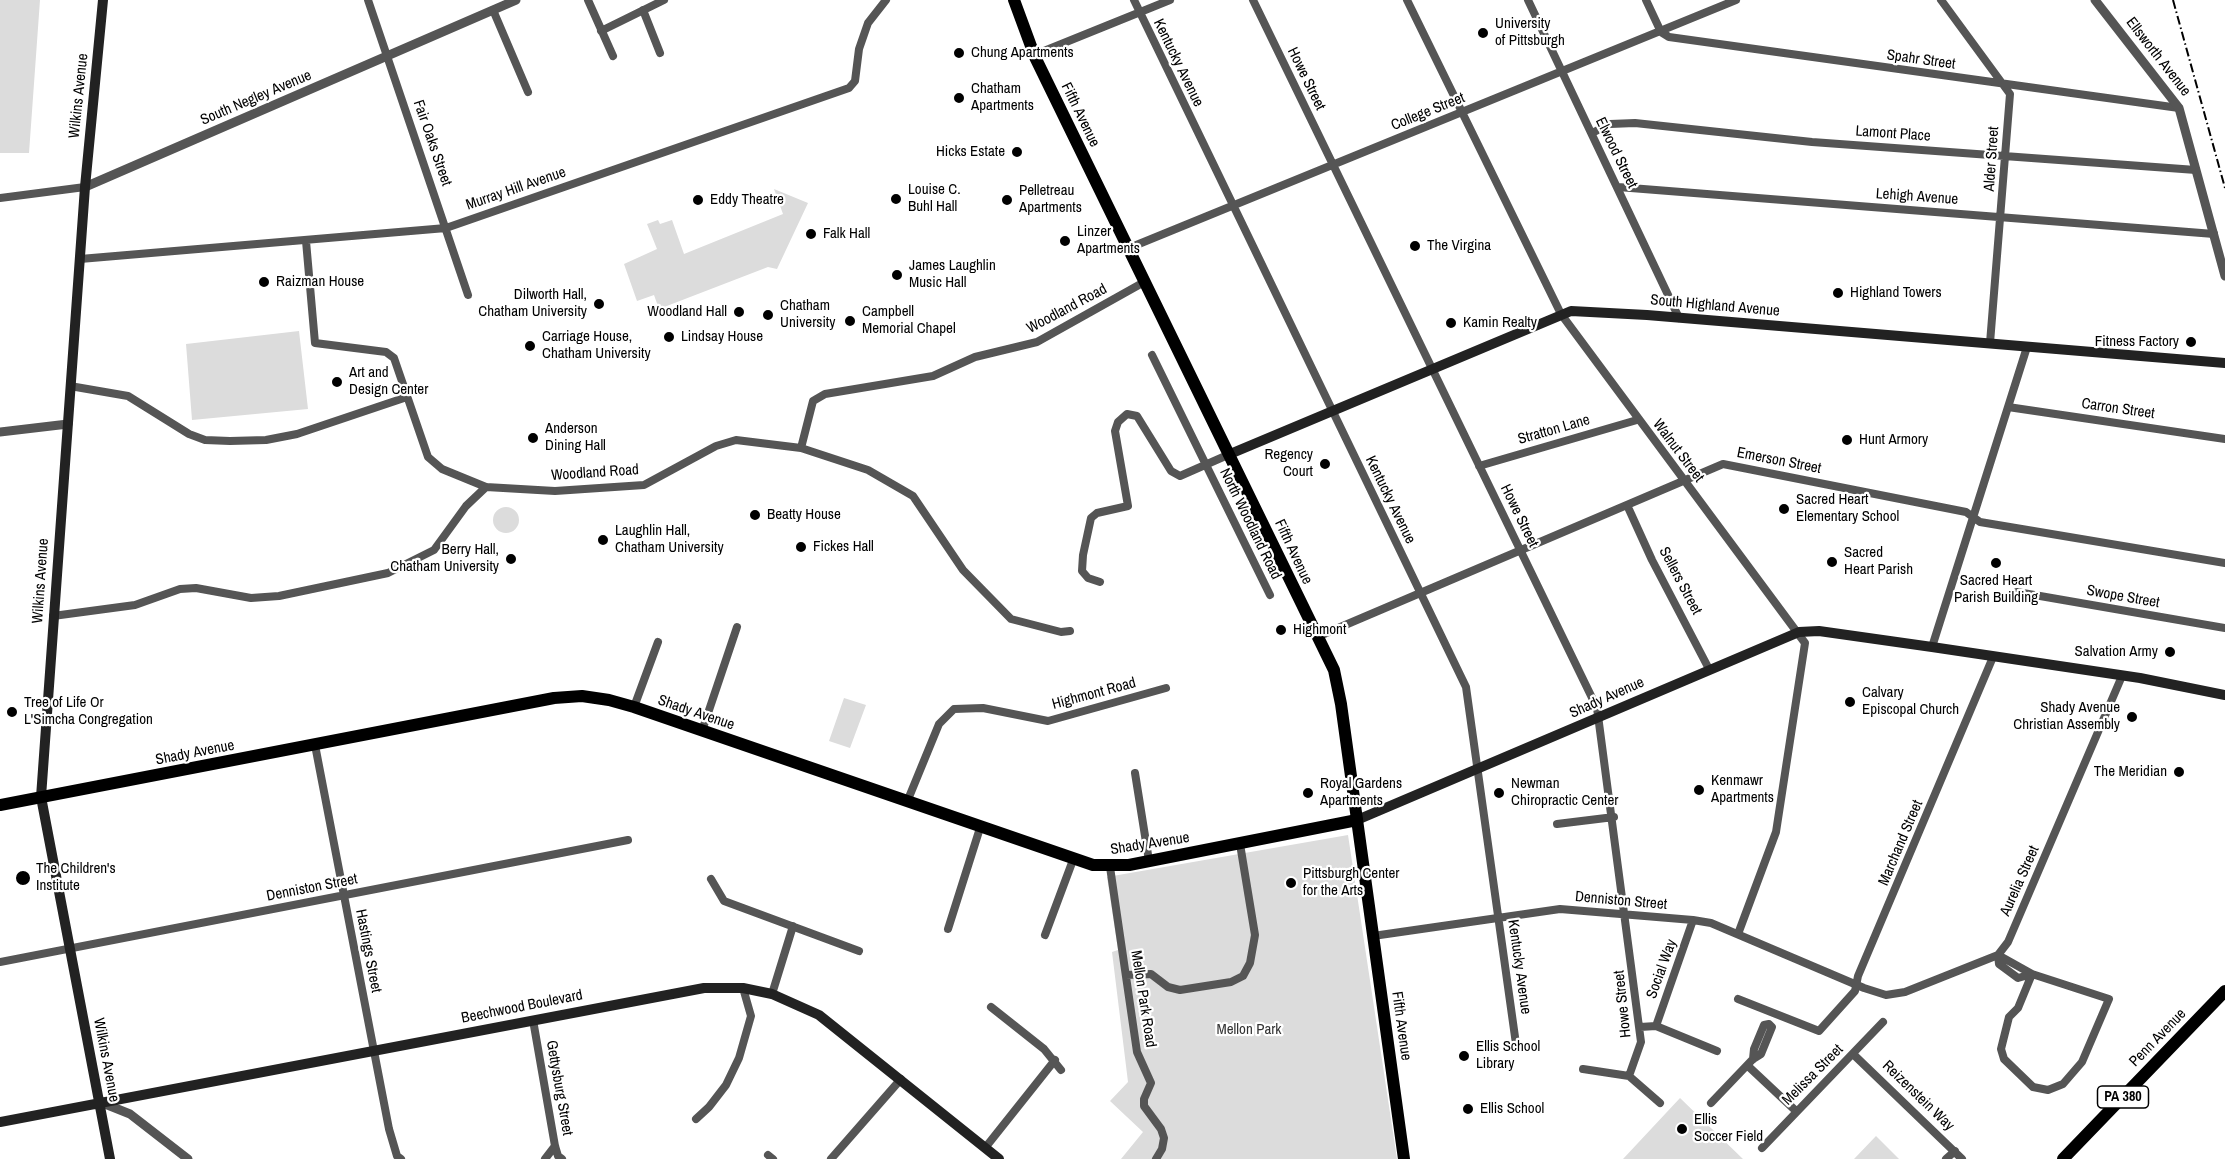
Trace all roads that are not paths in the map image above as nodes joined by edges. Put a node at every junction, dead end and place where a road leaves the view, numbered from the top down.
1 (103, 0) edge
2 (368, 0) edge
3 (516, 0) edge
4 (588, 0) edge
5 (664, 0) edge
6 (886, 0) edge
7 (1014, 0) edge
8 (1134, 0) edge
9 (1170, 0) edge
10 (1253, 0) edge
11 (1407, 0) edge
12 (1528, 0) edge
13 (1646, 0) edge
14 (1736, 0) edge
15 (1941, 0) edge
16 (2095, 0) edge
17 (493, 10) junction
18 (643, 10) junction
19 (1139, 13) junction
20 (601, 31) junction
21 (1661, 32) junction
22 (660, 53) dead end
23 (1034, 55) junction
24 (389, 56) junction
25 (613, 56) dead end
26 (1562, 71) junction
27 (2006, 85) junction
28 (528, 92) dead end
29 (2179, 108) junction
30 (1462, 113) junction
31 (1592, 133) junction
32 (2005, 155) junction
33 (1333, 165) junction
34 (2196, 171) junction
35 (85, 187) junction
36 (1618, 187) junction
37 (0, 198) edge
38 (1232, 206) junction
39 (2002, 217) junction
40 (446, 228) junction
41 (2214, 234) junction
42 (306, 241) junction
43 (1130, 248) junction
44 (80, 259) junction
45 (2225, 276) edge
46 (1146, 281) junction
47 (468, 295) dead end
48 (1561, 314) junction
49 (1679, 318) junction
50 (1990, 343) junction
51 (2027, 347) junction
52 (1152, 355) dead end
53 (2225, 363) edge
54 (1432, 368) junction
55 (70, 386) junction
56 (407, 397) junction
57 (2008, 407) junction
58 (1332, 411) junction
59 (1637, 420) junction
60 (68, 424) junction
61 (0, 432) edge
62 (2225, 438) edge
63 (801, 448) junction
64 (1230, 454) junction
65 (1206, 465) junction
66 (1479, 466) junction
67 (1685, 481) junction
68 (486, 487) junction
69 (1627, 505) junction
70 (1972, 518) junction
71 (1520, 549) junction
72 (2225, 563) edge
73 (1100, 582) dead end
74 (1420, 591) junction
75 (2017, 592) dead end
76 (1270, 595) dead end
77 (53, 616) junction
78 (737, 627) dead end
79 (2225, 628) edge
80 (1070, 632) dead end
81 (1799, 632) junction
82 (1317, 637) junction
83 (658, 642) dead end
84 (1932, 647) junction
85 (1993, 657) junction
86 (1709, 669) junction
87 (2122, 676) junction
88 (1166, 688) dead end
89 (2225, 695) edge
90 (634, 707) junction
91 (1600, 717) junction
92 (702, 731) junction
93 (315, 745) junction
94 (1478, 770) junction
95 (1135, 773) dead end
96 (41, 797) junction
97 (907, 802) junction
98 (0, 805) edge
99 (1614, 817) junction
100 (1357, 820) junction
101 (1557, 824) dead end
102 (980, 828) junction
103 (628, 840) dead end
104 (1240, 844) junction
105 (1073, 860) junction
106 (1149, 861) junction
107 (1110, 867) junction
108 (711, 879) dead end
109 (344, 896) junction
110 (1626, 915) junction
111 (1498, 917) junction
112 (1694, 920) junction
113 (793, 926) junction
114 (948, 929) dead end
115 (1738, 934) junction
116 (1045, 935) dead end
117 (1373, 936) junction
118 (69, 949) junction
119 (859, 951) dead end
120 (1998, 955) junction
121 (0, 962) edge
122 (2032, 974) junction
123 (1126, 975) junction
124 (1856, 984) junction
125 (743, 987) junction
126 (2225, 991) edge
127 (772, 994) junction
128 (1738, 999) dead end
129 (991, 1007) dead end
130 (533, 1020) junction
131 (1883, 1022) dead end
132 (1640, 1026) junction
133 (1656, 1026) junction
134 (1516, 1044) dead end
135 (375, 1051) junction
136 (1717, 1051) dead end
137 (1853, 1054) junction
138 (1055, 1060) junction
139 (1583, 1069) dead end
140 (1061, 1070) dead end
141 (1629, 1076) junction
142 (901, 1079) junction
143 (99, 1102) junction
144 (1660, 1103) dead end
145 (1712, 1103) dead end
146 (1796, 1111) junction
147 (696, 1119) dead end
148 (0, 1122) edge
149 (555, 1146) junction
150 (986, 1148) junction
151 (1762, 1148) dead end
152 (1954, 1151) junction
153 (110, 1159) edge
154 (188, 1159) edge
155 (401, 1159) edge
156 (545, 1159) edge
157 (562, 1159) edge
158 (831, 1159) edge
159 (999, 1159) edge
160 (1156, 1159) edge
161 (1404, 1159) edge
162 (1946, 1159) edge
163 (1962, 1159) edge
164 (2063, 1159) edge

1 - 35 main road, Wilkins Avenue
2 - 24 street, Fair Oaks Street
3 - 17 street, South Negley Avenue
4 - 20 street
5 - 18 street
6 - 40 street, Murray Hill Avenue
7 - 23 main road, Fifth Avenue
8 - 19 street, Kentucky Avenue
9 - 19 street
10 - 33 street, Howe Street
11 - 30 street, Walnut Street
12 - 26 street, Elwood Street
13 - 21 street
14 - 21 street, College Street
15 - 27 street
16 - 29 street, Ellsworth Avenue
17 - 24 street, South Negley Avenue
17 - 28 street
18 - 20 street
18 - 22 street
19 - 23 street
19 - 38 street, Kentucky Avenue
20 - 25 street
21 - 26 street, College Street
21 - 27 street, Spahr Street
23 - 43 main road, Fifth Avenue
24 - 35 street, South Negley Avenue
24 - 40 street, Fair Oaks Street
26 - 30 street, College Street
26 - 31 street, Elwood Street
27 - 29 street, Spahr Street
27 - 32 street, Alder Street
29 - 34 street, Ellsworth Avenue
30 - 33 street, College Street
30 - 48 street, Walnut Street
31 - 32 street, Lamont Place
31 - 36 street, Elwood Street
32 - 34 street, Lamont Place
32 - 39 street, Alder Street
33 - 38 street, College Street
33 - 54 street, Howe Street
34 - 41 street, Ellsworth Avenue
35 - 37 street, South Negley Avenue
35 - 44 main road, Wilkins Avenue
36 - 39 street, Lehigh Avenue
36 - 49 street, Elwood Street
38 - 43 street, College Street
38 - 58 street, Kentucky Avenue
39 - 41 street, Lehigh Avenue
39 - 50 street, Alder Street
40 - 42 street, Murray Hill Avenue
40 - 47 street, Fair Oaks Street
41 - 45 street, Ellsworth Avenue
42 - 44 street, Murray Hill Avenue
42 - 56 street
43 - 46 main road, Fifth Avenue
44 - 55 main road, Wilkins Avenue
46 - 63 street, Woodland Road
46 - 64 main road, Fifth Avenue
48 - 49 main road, South Highland Avenue
48 - 54 main road, South Highland Avenue
48 - 59 street, Walnut Street
49 - 50 main road, South Highland Avenue
50 - 51 main road, South Highland Avenue
51 - 53 main road, South Highland Avenue
51 - 57 street
52 - 65 street, North Woodland Road
54 - 58 main road, South Highland Avenue
54 - 66 street, Howe Street
55 - 56 street
55 - 60 main road, Wilkins Avenue
56 - 68 street
57 - 62 street, Carron Street
57 - 70 street
58 - 64 main road, South Highland Avenue
58 - 74 street, Kentucky Avenue
59 - 66 street, Stratton Lane
59 - 67 street, Walnut Street
60 - 61 street
60 - 77 main road, Wilkins Avenue
63 - 68 street, Woodland Road
63 - 80 street
64 - 65 street, North Woodland Road
64 - 82 main road, Fifth Avenue
65 - 73 street, North Woodland Road
65 - 76 street, North Woodland Road
66 - 71 street, Howe Street
67 - 69 street, Emerson Street
67 - 70 street, Emerson Street
67 - 81 street, Walnut Street
68 - 77 street
69 - 71 street, Emerson Street
69 - 86 street, Sellers Street
70 - 72 street, Emerson Street
70 - 84 street
71 - 74 street, Emerson Street
71 - 91 street, Howe Street
74 - 82 street, Emerson Street
74 - 94 street, Kentucky Avenue
75 - 79 street, Swope Street
77 - 96 main road, Wilkins Avenue
78 - 92 street
81 - 84 main road, Shady Avenue
81 - 86 main road, Shady Avenue
81 - 115 street
82 - 100 main road, Fifth Avenue
83 - 90 street
84 - 85 main road, Shady Avenue
85 - 87 main road, Shady Avenue
85 - 124 street, Marchand Street
86 - 91 main road, Shady Avenue
87 - 89 main road, Shady Avenue
87 - 120 street, Aurelia Street
88 - 97 street, Highmont Road
90 - 92 main road, Shady Avenue
90 - 93 main road, Shady Avenue
91 - 94 main road, Shady Avenue
91 - 99 street, Howe Street
92 - 97 main road, Shady Avenue
93 - 96 main road, Shady Avenue
93 - 109 street, Hastings Street
94 - 100 main road, Shady Avenue
94 - 111 street, Kentucky Avenue
95 - 106 street
96 - 98 main road, Shady Avenue
96 - 118 main road, Wilkins Avenue
97 - 102 main road, Shady Avenue
99 - 101 street
99 - 110 street, Howe Street
100 - 104 main road, Shady Avenue
100 - 117 main road, Fifth Avenue
102 - 105 main road, Shady Avenue
102 - 114 street
103 - 109 street, Denniston Street
104 - 106 main road, Shady Avenue
104 - 123 street
105 - 107 main road, Shady Avenue
105 - 116 street
106 - 107 main road, Shady Avenue
107 - 123 street, Mellon Park Road
108 - 113 street
109 - 118 street, Denniston Street
109 - 135 street, Hastings Street
110 - 111 street, Denniston Street
110 - 112 street, Denniston Street
110 - 132 street, Howe Street
111 - 117 street, Denniston Street
111 - 134 street, Kentucky Avenue
112 - 115 street, Denniston Street
112 - 133 street, Social Way
113 - 119 street
113 - 127 street
115 - 124 street, Denniston Street
117 - 161 main road, Fifth Avenue
118 - 121 street, Denniston Street
118 - 143 main road, Wilkins Avenue
120 - 122 street
120 - 124 street
122 - 122 street
123 - 160 street, Mellon Park Road
124 - 128 street, Marchand Street
125 - 127 main road, Beechwood Boulevard
125 - 130 main road, Beechwood Boulevard
125 - 147 street
126 - 164 main road, Penn Avenue / PA 380
127 - 142 main road, Beechwood Boulevard
129 - 138 street
130 - 135 main road, Beechwood Boulevard
130 - 149 street, Gettysburg Street
131 - 137 street, Melissa Street
132 - 133 street
132 - 141 street, Howe Street
133 - 136 street
135 - 143 main road, Beechwood Boulevard
135 - 155 street, Hastings Street
137 - 146 street, Melissa Street
137 - 152 street, Reizenstein Way
138 - 140 street
138 - 150 street
139 - 141 street
141 - 144 street
142 - 150 main road, Beechwood Boulevard
142 - 158 street
143 - 148 main road, Beechwood Boulevard
143 - 153 main road, Wilkins Avenue
143 - 154 street
145 - 146 street
146 - 151 street, Melissa Street
149 - 156 street
149 - 157 street, Gettysburg Street
150 - 159 main road, Beechwood Boulevard
152 - 162 street
152 - 163 street, Reizenstein Way

